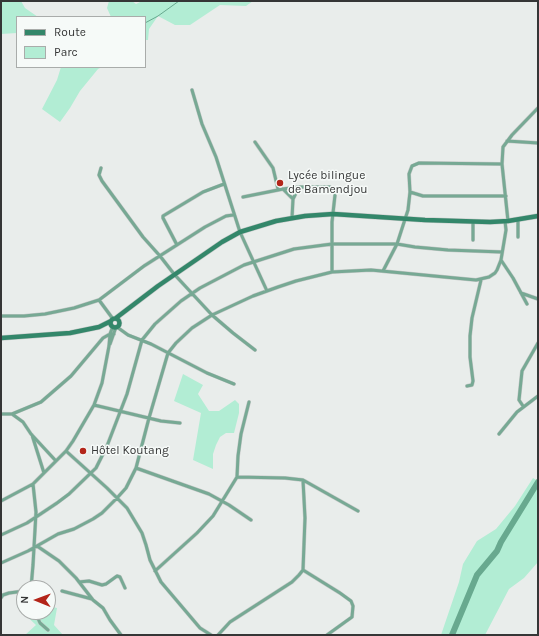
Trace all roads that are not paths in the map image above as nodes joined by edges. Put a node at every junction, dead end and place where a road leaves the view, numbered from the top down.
1 (192, 90) dead end
2 (538, 108) edge
3 (507, 141) junction
4 (255, 142) dead end
5 (538, 143) edge
6 (502, 164) junction
7 (101, 168) dead end
8 (224, 184) junction
9 (330, 187) dead end
10 (299, 188) junction
11 (278, 189) junction
12 (283, 189) junction
13 (410, 192) junction
14 (335, 195) dead end
15 (506, 196) junction
16 (243, 197) dead end
17 (294, 199) junction
18 (333, 214) junction
19 (233, 215) junction
20 (538, 216) edge
21 (292, 218) junction
22 (405, 219) junction
23 (518, 220) junction
24 (472, 221) junction
25 (507, 221) junction
26 (240, 232) junction
27 (518, 237) dead end
28 (473, 240) dead end
29 (332, 244) junction
30 (397, 244) junction
31 (177, 245) junction
32 (502, 252) junction
33 (160, 256) junction
34 (501, 260) junction
35 (254, 262) junction
36 (383, 271) junction
37 (332, 272) junction
38 (174, 274) junction
39 (481, 280) junction
40 (267, 291) junction
41 (192, 294) junction
42 (521, 294) junction
43 (99, 300) junction
44 (538, 300) edge
45 (527, 304) dead end
46 (212, 315) junction
47 (1, 316) edge
48 (115, 323) junction
49 (110, 334) junction
50 (114, 334) junction
51 (1, 338) edge
52 (142, 340) junction
53 (538, 343) edge
54 (109, 346) junction
55 (255, 350) dead end
56 (168, 353) junction
57 (234, 384) dead end
58 (467, 386) dead end
59 (538, 396) edge
60 (249, 402) dead end
61 (94, 405) junction
62 (523, 406) junction
63 (120, 412) junction
64 (1, 414) edge
65 (12, 414) junction
66 (149, 418) junction
67 (180, 423) dead end
68 (31, 434) junction
69 (499, 434) dead end
70 (66, 452) junction
71 (56, 461) junction
72 (136, 468) junction
73 (44, 473) junction
74 (90, 474) junction
75 (237, 477) junction
76 (303, 480) junction
77 (33, 484) junction
78 (118, 498) junction
79 (1, 501) edge
80 (223, 501) junction
81 (358, 511) dead end
82 (35, 517) junction
83 (251, 520) dead end
84 (74, 529) junction
85 (74, 534) dead end
86 (1, 535) edge
87 (36, 547) junction
88 (1, 563) edge
89 (303, 570) junction
90 (155, 571) junction
91 (32, 580) edge
92 (79, 582) junction
93 (125, 588) dead end
94 (62, 591) dead end
95 (16, 592) edge
96 (1, 598) edge
97 (93, 600) junction
98 (39, 620) edge
99 (48, 630) dead end
100 (121, 635) edge
101 (211, 635) edge
102 (218, 635) edge
103 (328, 635) edge

1 - 8 street
2 - 3 street
3 - 5 street
3 - 6 street
4 - 11 street
6 - 13 street
6 - 15 street
7 - 33 street
8 - 19 street
8 - 31 street
9 - 10 street
10 - 12 street
10 - 17 street
11 - 12 street
11 - 16 street
12 - 17 street
13 - 15 street
13 - 22 street
14 - 18 street
15 - 25 street
17 - 21 street
18 - 21 main road
18 - 22 main road
18 - 29 street
19 - 26 street
19 - 31 street
20 - 23 main road
21 - 26 main road
22 - 24 main road
22 - 30 street
23 - 25 main road
23 - 27 street
24 - 25 main road
24 - 28 street
25 - 32 street
26 - 35 street
26 - 38 main road
29 - 30 street
29 - 35 street
29 - 37 street
30 - 32 street
30 - 36 street
31 - 33 street
32 - 34 street
33 - 38 street
33 - 43 street
34 - 39 street
34 - 42 street
35 - 40 street
35 - 41 street
36 - 37 street
36 - 39 street
37 - 40 street
38 - 41 street
38 - 48 main road
39 - 58 street
40 - 46 street
41 - 46 street
41 - 52 street
42 - 44 street
42 - 45 street
43 - 47 street
43 - 48 street
46 - 55 street
46 - 56 street
48 - 49 street
48 - 50 street
48 - 51 main road
48 - 52 street
49 - 50 street
49 - 54 street
49 - 65 street
50 - 54 street
52 - 56 street
52 - 63 street
53 - 62 street
54 - 61 street
56 - 57 street
56 - 66 street
59 - 62 street
60 - 75 street
61 - 63 street
61 - 70 street
62 - 69 street
63 - 66 street
63 - 74 street
64 - 65 street
65 - 68 street
66 - 67 street
66 - 72 street
68 - 71 street
68 - 73 street
70 - 71 street
70 - 74 street
71 - 73 street
72 - 78 street
72 - 80 street
73 - 77 street
74 - 78 street
74 - 82 street
75 - 76 street
75 - 80 street
76 - 81 street
76 - 89 street
77 - 79 street
77 - 82 street
78 - 84 street
78 - 90 street
80 - 83 street
80 - 90 street
82 - 86 street
82 - 87 street
84 - 85 street
84 - 87 street
87 - 88 street
87 - 91 street
87 - 92 street
89 - 102 street
89 - 103 street
90 - 101 street
92 - 93 street
92 - 97 street
94 - 97 street
95 - 96 street
97 - 100 street
98 - 99 street

